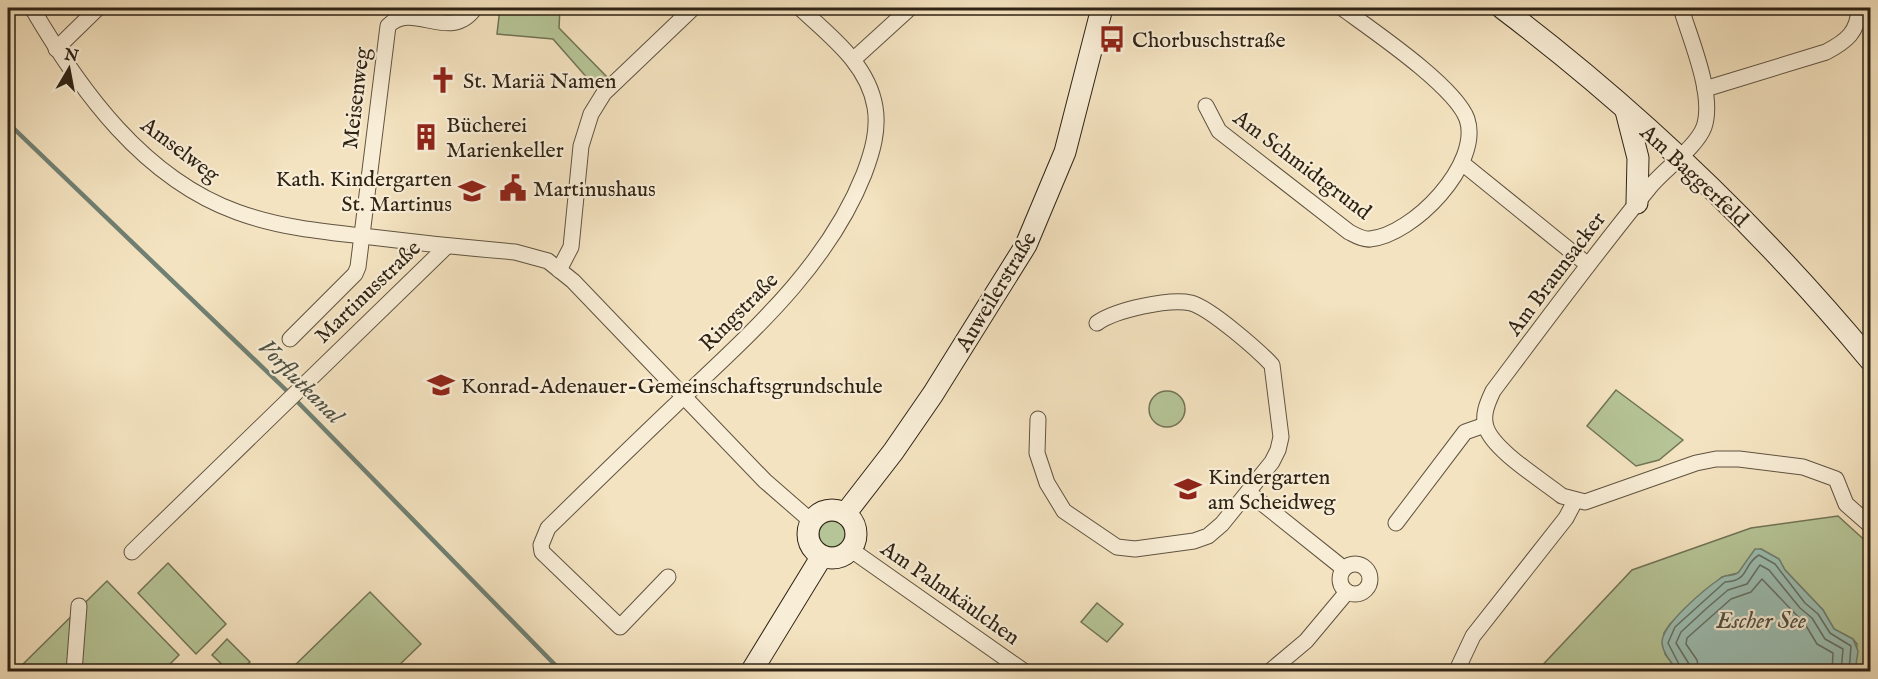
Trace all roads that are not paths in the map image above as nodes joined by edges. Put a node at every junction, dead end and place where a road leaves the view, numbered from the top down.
1 (32, 8) edge
2 (98, 8) edge
3 (475, 8) edge
4 (693, 8) edge
5 (800, 8) edge
6 (910, 8) edge
7 (1102, 8) edge
8 (1342, 8) edge
9 (1502, 8) edge
10 (1681, 8) edge
11 (1859, 8) edge
12 (56, 49) junction
13 (854, 59) junction
14 (1705, 89) junction
15 (1206, 106) dead end
16 (1626, 111) junction
17 (1678, 157) junction
18 (1462, 163) junction
19 (1637, 203) junction
20 (362, 236) junction
21 (447, 246) junction
22 (1588, 265) junction
23 (559, 270) junction
24 (1097, 323) dead end
25 (290, 339) dead end
26 (1870, 360) edge
27 (684, 396) junction
28 (1038, 419) dead end
29 (1485, 425) junction
30 (1248, 492) junction
31 (1575, 501) junction
32 (845, 514) junction
33 (811, 521) junction
34 (1396, 523) dead end
35 (1870, 525) edge
36 (850, 549) junction
37 (132, 552) dead end
38 (822, 556) junction
39 (1343, 568) junction
40 (669, 577) dead end
41 (1347, 592) junction
42 (79, 606) dead end
43 (1457, 670) dead end
44 (74, 672) edge
45 (751, 672) edge
46 (1026, 672) edge
47 (1269, 672) edge

1 - 12 street, Amselweg
2 - 12 street
3 - 20 street, Meisenweg
4 - 23 street
5 - 13 street, Ringstraße
6 - 13 street
7 - 32 street, Auweilerstraße
8 - 18 street, Am Schmidtgrund
9 - 16 street, Am Baggerfeld
10 - 14 street, Am Braunsacker
11 - 14 street
12 - 20 street, Amselweg
13 - 27 street, Ringstraße
14 - 17 street, Am Braunsacker
15 - 18 street, Am Schmidtgrund
16 - 17 street, Am Baggerfeld
16 - 19 street
17 - 19 street, Am Braunsacker
17 - 26 street, Am Baggerfeld
18 - 22 street
19 - 22 street, Am Braunsacker
20 - 21 street, Amselweg
20 - 25 street
21 - 23 street, Martinusstraße
21 - 37 street, Martinusstraße
22 - 29 street, Am Braunsacker
23 - 27 street, Martinusstraße
24 - 30 street
27 - 33 street, Martinusstraße
27 - 40 street, Ringstraße
28 - 30 street
29 - 31 street
29 - 34 street
30 - 39 street
31 - 35 street
31 - 43 street
32 - 33 street
32 - 36 street
33 - 38 street
36 - 38 street
36 - 46 street, Am Palmkäulchen
38 - 45 street
39 - 41 street
39 - 41 street
41 - 47 street
42 - 44 street

